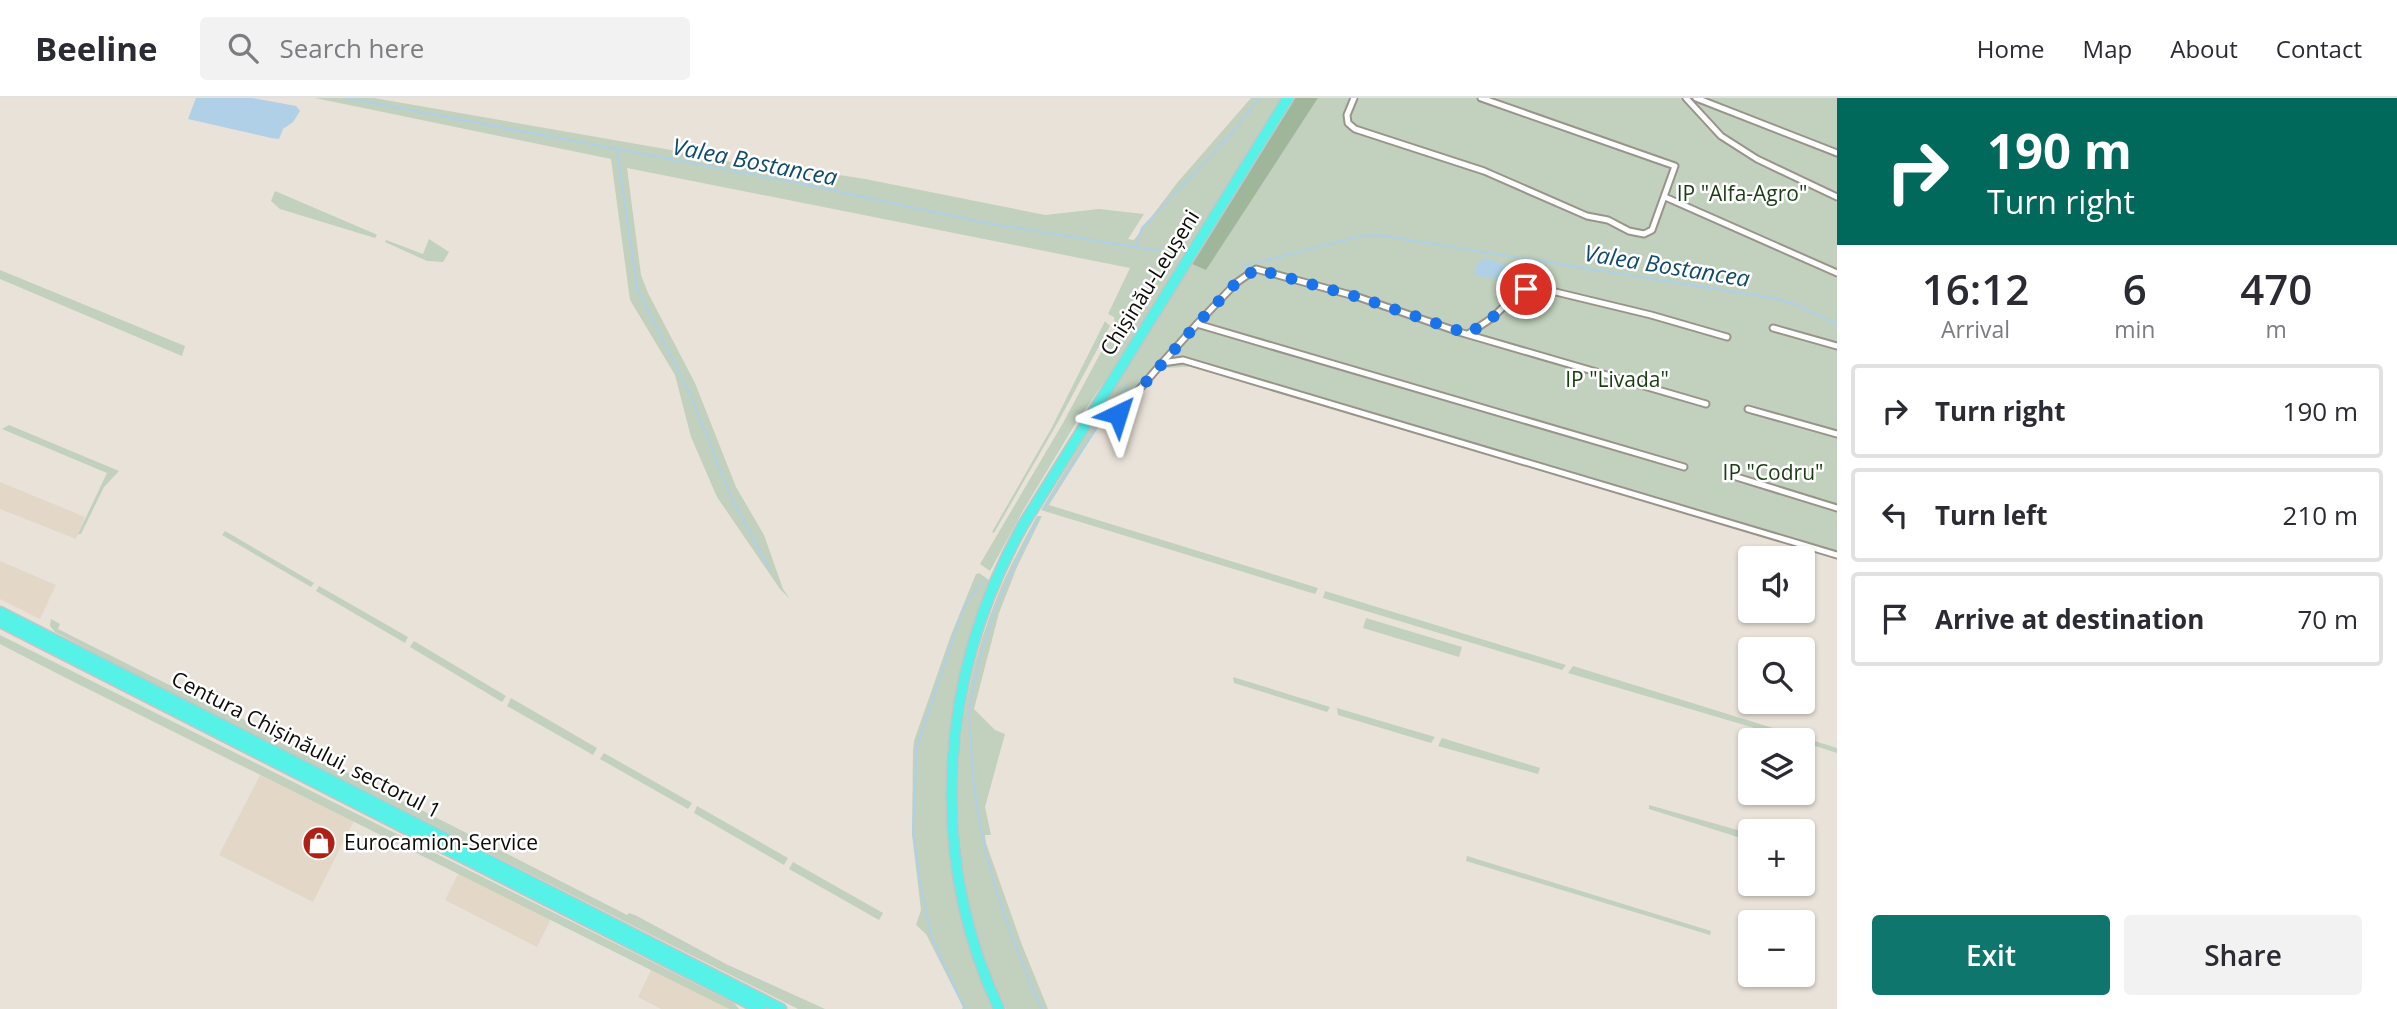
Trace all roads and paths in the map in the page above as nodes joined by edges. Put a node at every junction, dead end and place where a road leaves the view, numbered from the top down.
1 (1288, 98) edge
2 (1354, 98) edge
3 (1481, 98) edge
4 (1686, 98) edge
5 (1698, 98) edge
6 (1837, 153) edge
7 (1665, 197) junction
8 (1837, 197) edge
9 (1837, 273) edge
10 (1197, 324) junction
11 (1773, 328) dead end
12 (1468, 334) junction
13 (1727, 337) dead end
14 (1837, 346) edge
15 (1163, 363) junction
16 (1706, 404) dead end
17 (1748, 409) dead end
18 (1091, 413) junction
19 (1837, 434) edge
20 (1684, 467) dead end
21 (1730, 475) dead end
22 (1837, 508) edge
23 (1837, 555) edge
24 (0, 612) edge
25 (0, 622) edge
26 (760, 1009) edge
27 (781, 1009) edge
28 (999, 1009) edge

1 - 18 highway, Chișinău-Leușeni
2 - 7 street
3 - 7 street
4 - 8 street
5 - 6 street
7 - 9 street
10 - 12 street
10 - 15 street
10 - 20 street
11 - 14 street
12 - 13 street
12 - 16 street
15 - 18 street
15 - 23 street
17 - 19 street
18 - 28 highway, Chișinău-Leușeni
21 - 22 street
24 - 27 highway, Centura Chișinăului, sectorul 1
25 - 26 highway, Centura Chișinăului, sectorul 1

